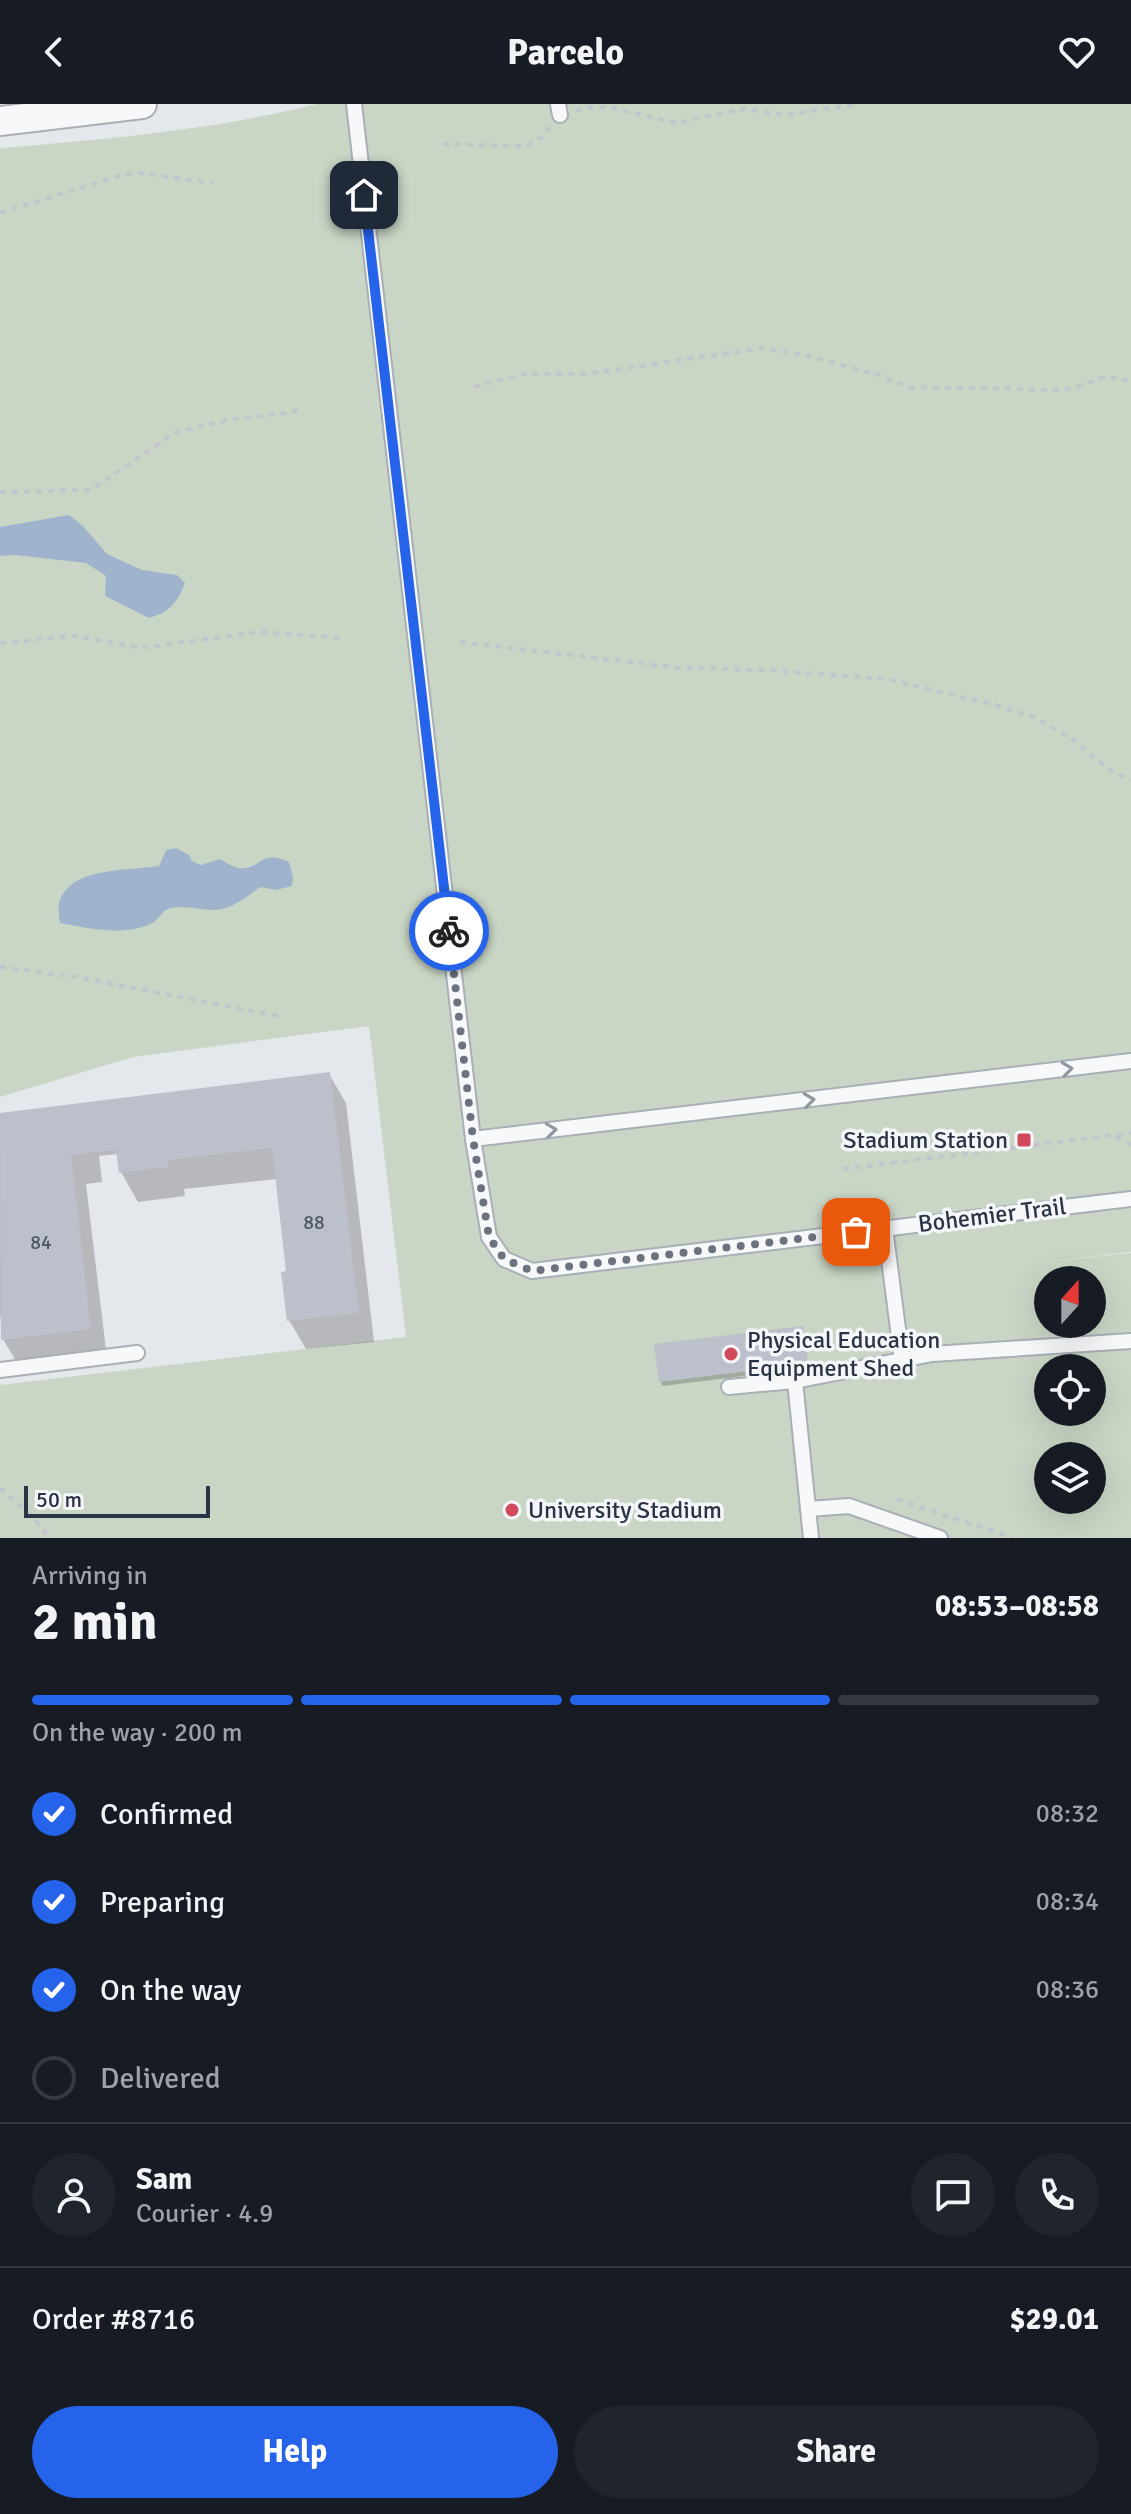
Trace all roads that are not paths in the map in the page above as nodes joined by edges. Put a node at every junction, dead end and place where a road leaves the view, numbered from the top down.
1 (142, 104) edge
2 (354, 104) edge
3 (0, 121) edge
4 (1131, 1061) edge
5 (473, 1139) junction
6 (1131, 1199) edge
7 (885, 1228) junction
8 (1131, 1341) edge
9 (137, 1353) dead end
10 (902, 1360) junction
11 (0, 1370) edge
12 (795, 1381) junction
13 (729, 1387) dead end
14 (808, 1509) junction
15 (811, 1538) edge
16 (940, 1538) edge

1 - 3 street
2 - 5 lane, Bohemier Trail
5 -> 4 lane
5 - 7 lane, Bohemier Trail
6 - 7 lane, Bohemier Trail
7 - 10 lane
8 - 10 lane
9 - 11 lane
10 - 12 lane
12 - 13 lane
12 - 14 lane
14 - 15 lane
14 - 16 lane

